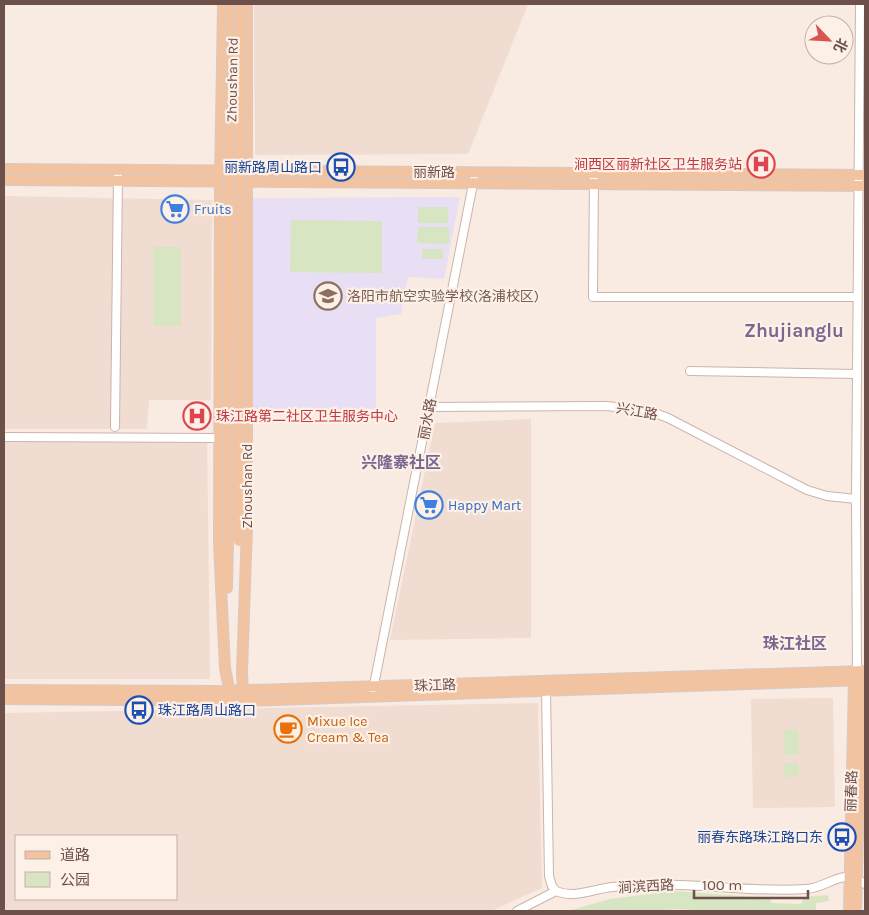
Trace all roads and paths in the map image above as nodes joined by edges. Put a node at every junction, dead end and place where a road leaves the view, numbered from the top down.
1 (223, 4) edge
2 (232, 4) edge
3 (240, 4) edge
4 (247, 4) edge
5 (860, 4) edge
6 (4, 169) edge
7 (118, 170) junction
8 (475, 172) junction
9 (594, 173) junction
10 (233, 175) junction
11 (862, 175) edge
12 (4, 180) edge
13 (118, 181) junction
14 (473, 183) junction
15 (594, 184) junction
16 (861, 186) edge
17 (857, 297) junction
18 (861, 344) edge
19 (690, 371) dead end
20 (856, 374) junction
21 (429, 408) junction
22 (115, 427) dead end
23 (4, 436) edge
24 (219, 438) junction
25 (856, 499) junction
26 (234, 541) junction
27 (225, 668) junction
28 (242, 672) junction
29 (861, 676) edge
30 (243, 689) junction
31 (4, 690) edge
32 (546, 690) junction
33 (372, 691) junction
34 (230, 695) junction
35 (4, 699) edge
36 (243, 701) junction
37 (862, 809) edge
38 (855, 879) edge
39 (556, 891) junction
40 (517, 911) edge
41 (849, 911) edge
42 (856, 911) edge

1 - 10 main road, Zhoushan Rd
2 - 10 main road, Zhoushan Rd
2 - 26 main road, bridge
3 - 10 main road, Zhoushan Rd
3 - 26 main road, bridge
4 - 10 main road, Zhoushan Rd
5 - 11 street, 丽春路
6 - 7 main road, 丽新路
7 - 10 main road, 丽新路
7 - 13 street
8 - 9 main road, 丽新路
8 - 10 main road, 丽新路
8 - 14 street, 丽水路
9 - 11 main road, 丽新路
9 - 15 street
10 - 13 main road, 丽新路
10 - 14 main road, 丽新路
10 - 24 main road, Zhoushan Rd
10 - 28 main road, Zhoushan Rd
11 - 16 street, 丽春路
12 - 13 main road, 丽新路
13 - 22 street
14 - 15 main road, 丽新路
14 - 21 street, 丽水路
15 - 16 main road, 丽新路
15 - 17 street
16 - 17 street, 丽春路
17 - 18 street, 丽春路
18 - 20 street, 丽春路
19 - 20 street
20 - 25 street, 丽春路
21 - 25 street, 兴江路
21 - 33 street, 丽水路
23 - 24 street
24 - 27 main road, Zhoushan Rd
25 - 29 street, 丽春路
26 - 27 main road
26 - 28 main road
27 - 34 main road, Zhoushan Rd
28 - 30 main road, Zhoushan Rd
29 - 32 main road, 珠江路
29 - 33 main road, 珠江路
29 - 37 main road, 丽春路
29 - 38 main road, 丽春路
30 - 33 main road, 珠江路
30 - 34 main road, 珠江路
30 - 36 main road, Zhoushan Rd
31 - 34 main road, 珠江路
32 - 33 main road, 珠江路
32 - 39 street
33 - 36 main road, 珠江路
34 - 35 main road, 珠江路
34 - 36 main road, 珠江路
37 - 38 main road, 丽春路
38 - 39 street, 涧滨西路
38 - 41 main road, 丽春路
38 - 42 main road, 丽春路
39 - 40 street

